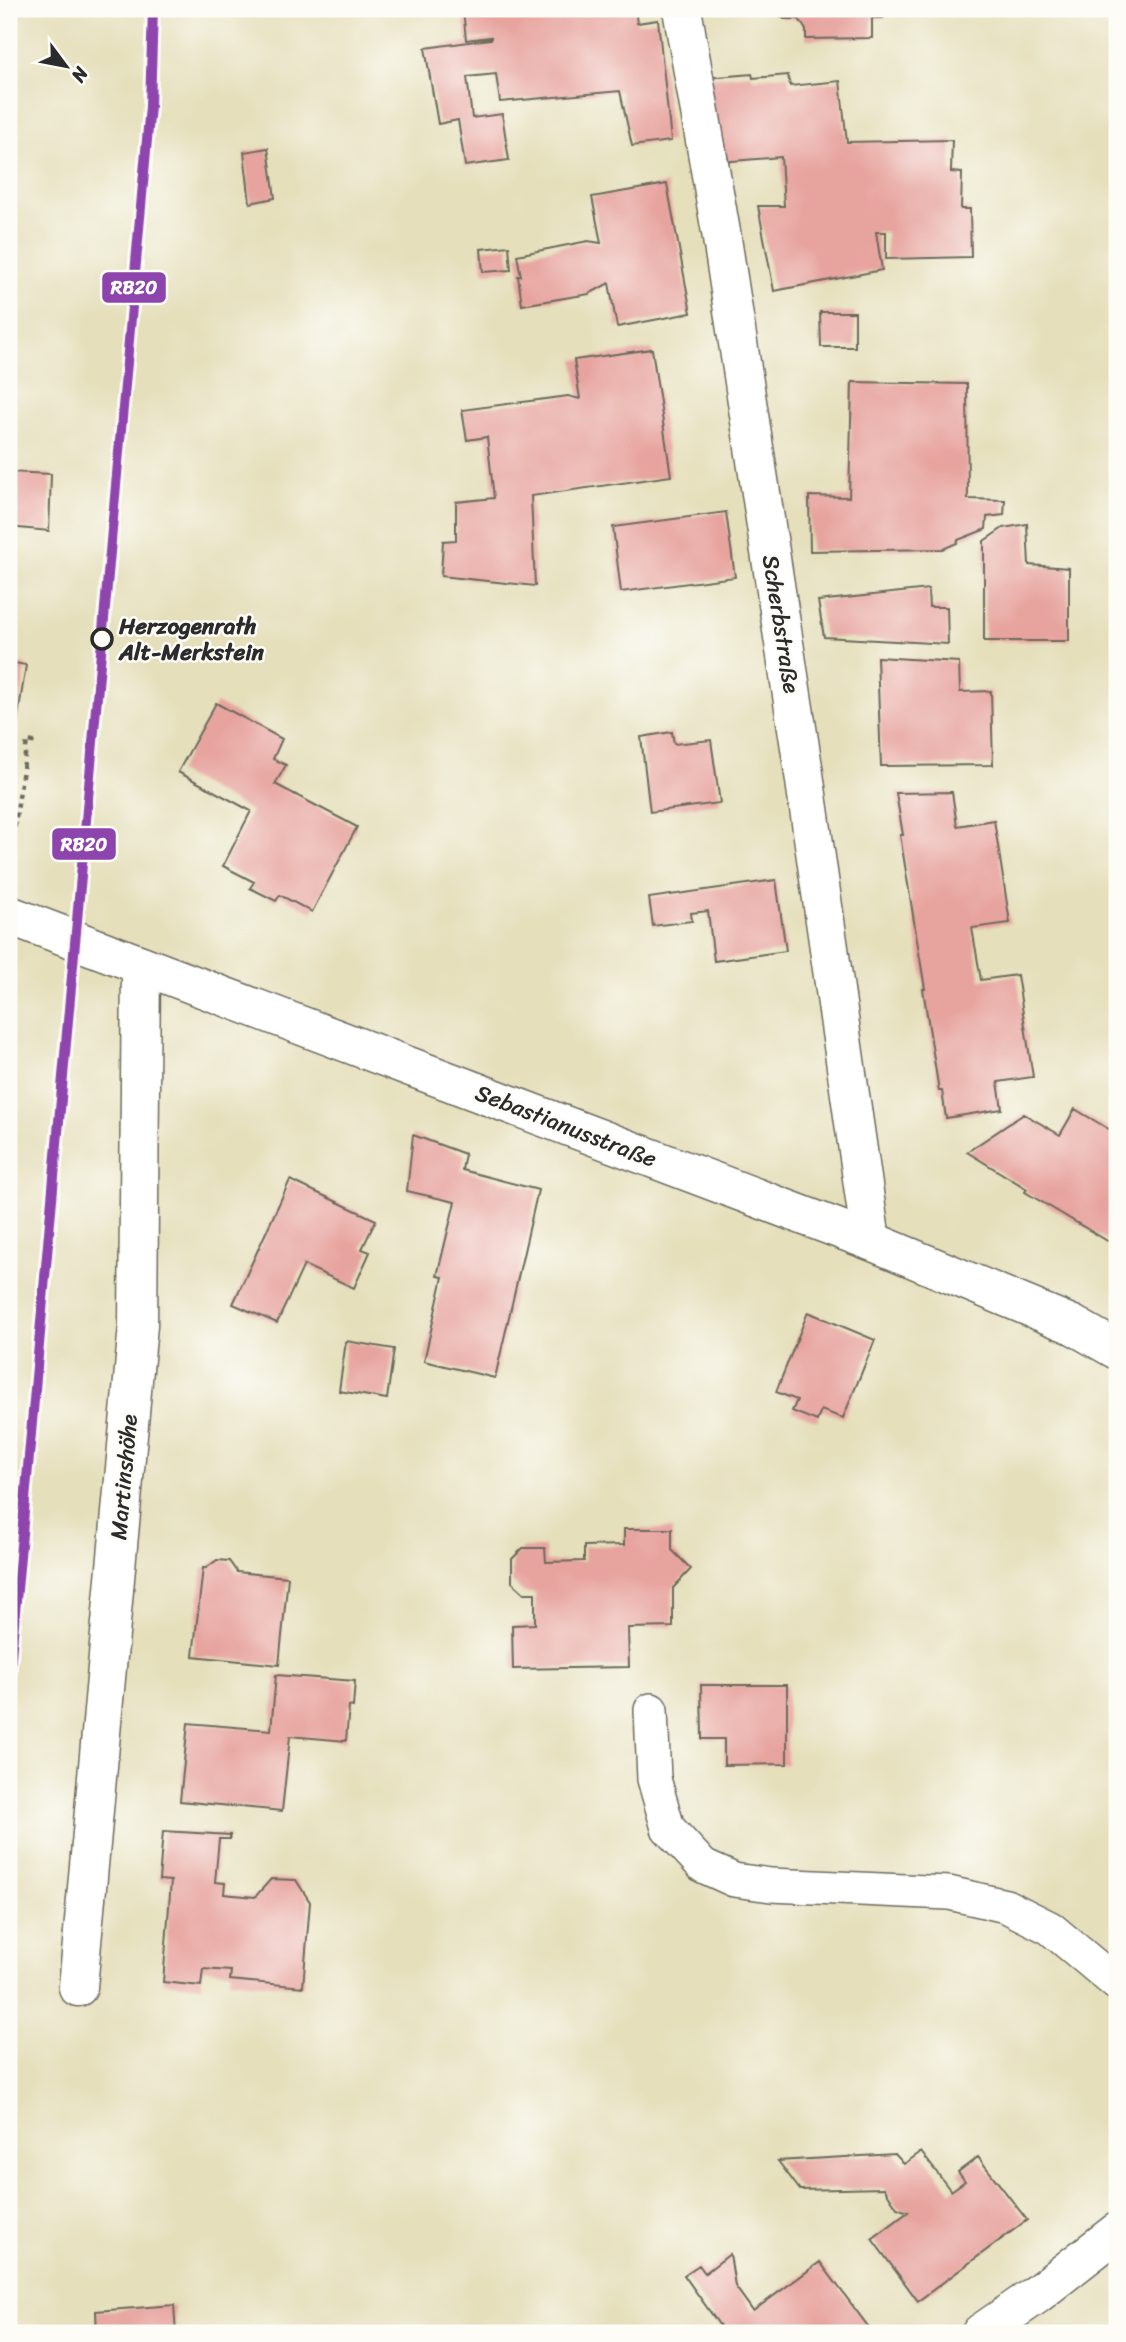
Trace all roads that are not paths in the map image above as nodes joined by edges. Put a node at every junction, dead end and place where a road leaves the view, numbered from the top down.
1 (682, 9) edge
2 (9, 915) edge
3 (141, 965) junction
4 (871, 1241) junction
5 (1117, 1350) edge
6 (652, 1710) dead end
7 (1117, 1984) edge
8 (78, 1987) dead end
9 (1117, 2232) edge
10 (1036, 2295) junction
11 (981, 2333) edge
12 (1038, 2333) edge

1 - 4 street, Scherbstraße
2 - 3 street, Sebastianusstraße
3 - 4 street, Sebastianusstraße
3 - 8 street, Martinshöhe
4 - 5 street, Sebastianusstraße
6 - 7 lane
9 - 10 street
10 - 11 street
10 - 12 street

